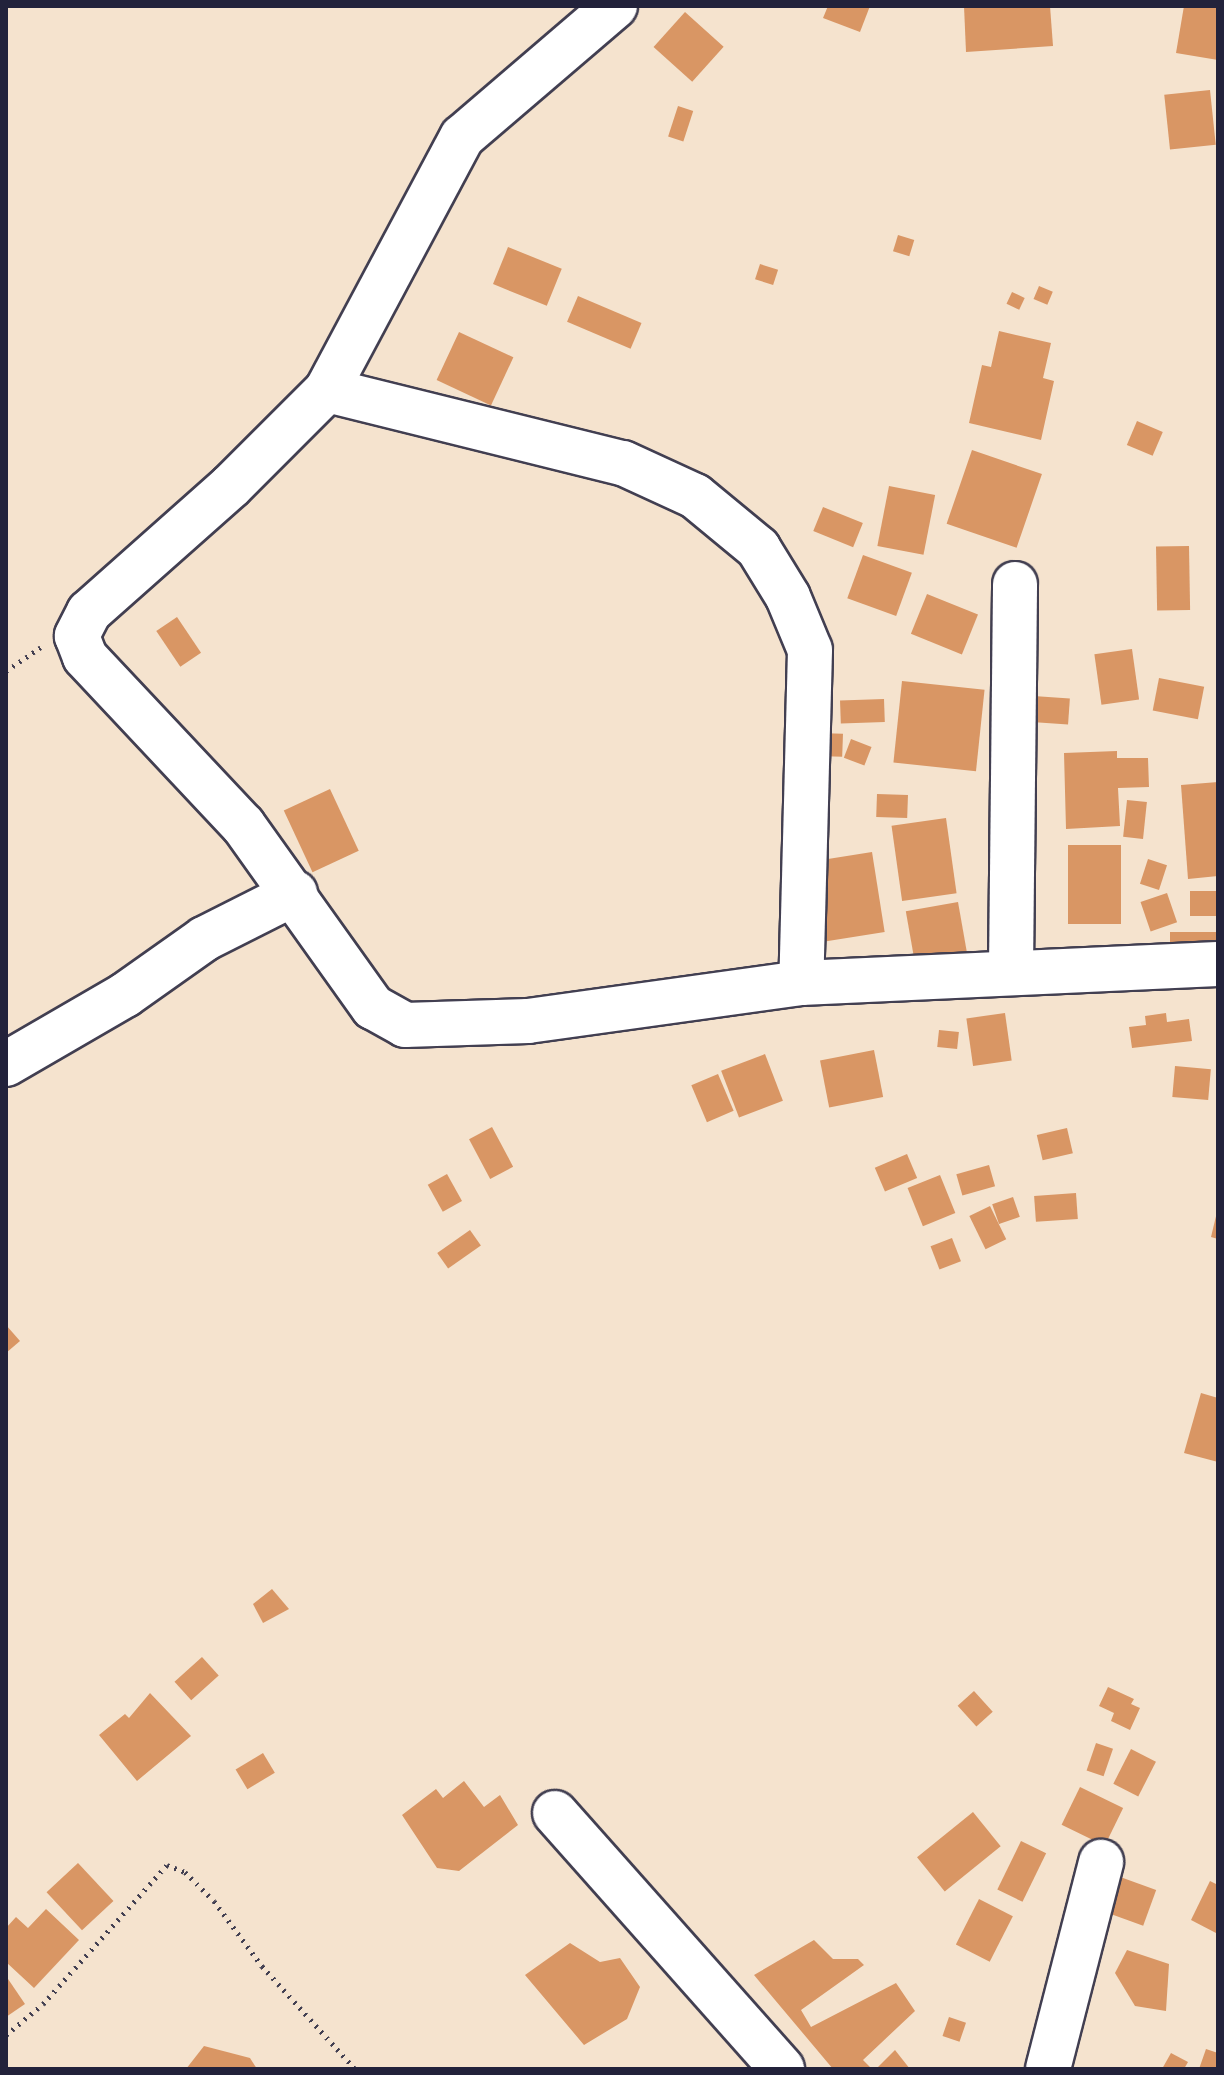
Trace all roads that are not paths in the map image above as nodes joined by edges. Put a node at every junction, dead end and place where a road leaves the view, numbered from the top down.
1 (615, 6) edge
2 (327, 390) junction
3 (1015, 584) dead end
4 (295, 893) junction
5 (1218, 964) edge
6 (1011, 970) junction
7 (801, 983) junction
8 (6, 1064) edge
9 (555, 1813) dead end
10 (1101, 1862) dead end
11 (782, 2069) edge
12 (1048, 2069) edge

1 - 2 street
2 - 4 street
2 - 7 street
3 - 6 street
4 - 7 street
4 - 8 street
5 - 6 street
6 - 7 street
9 - 11 street
10 - 12 street

